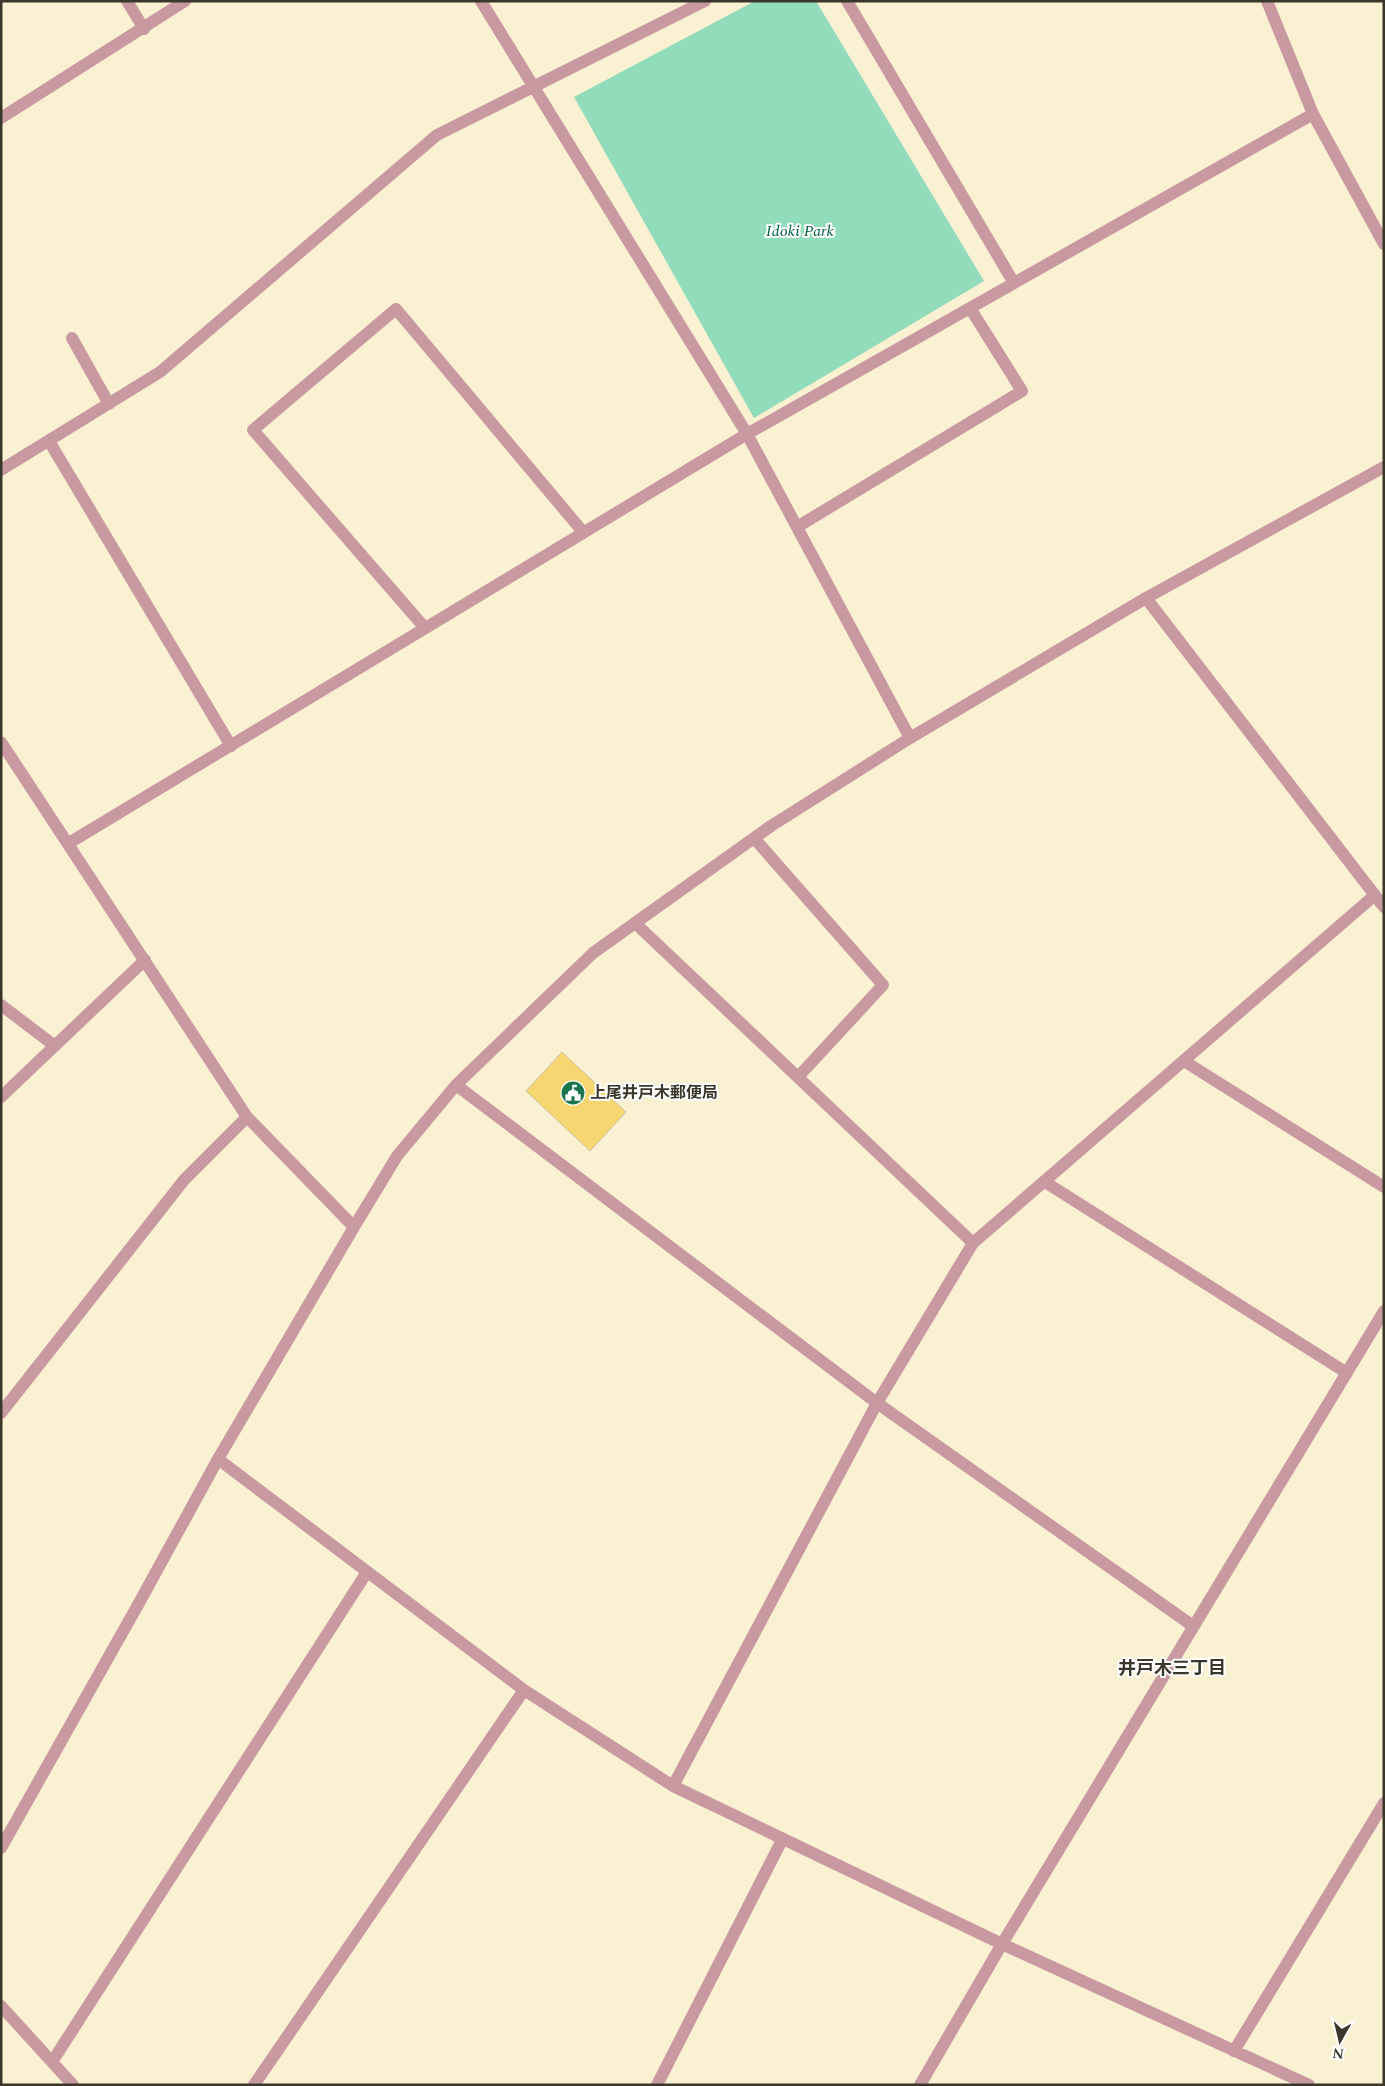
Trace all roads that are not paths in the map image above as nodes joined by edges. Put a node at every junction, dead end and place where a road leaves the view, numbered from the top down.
1 (127, 1) edge
2 (185, 1) edge
3 (481, 1) edge
4 (705, 1) edge
5 (847, 1) edge
6 (1267, 1) edge
7 (144, 29) junction
8 (533, 87) junction
9 (1313, 114) junction
10 (1, 118) edge
11 (1384, 244) edge
12 (1014, 283) junction
13 (970, 308) junction
14 (72, 338) dead end
15 (109, 404) junction
16 (747, 434) junction
17 (48, 441) junction
18 (1384, 467) edge
19 (1, 470) edge
20 (796, 527) junction
21 (583, 532) junction
22 (1146, 598) junction
23 (425, 628) junction
24 (910, 738) junction
25 (1, 742) edge
26 (231, 746) junction
27 (754, 838) junction
28 (69, 843) junction
29 (1375, 895) junction
30 (1384, 907) edge
31 (635, 924) junction
32 (145, 960) junction
33 (1, 1005) edge
34 (54, 1046) junction
35 (1184, 1061) junction
36 (798, 1077) junction
37 (456, 1085) junction
38 (1, 1097) edge
39 (247, 1117) junction
40 (1045, 1182) junction
41 (1384, 1186) edge
42 (354, 1227) junction
43 (973, 1243) junction
44 (1384, 1311) edge
45 (1347, 1373) junction
46 (877, 1403) junction
47 (1, 1412) edge
48 (218, 1459) junction
49 (367, 1572) junction
50 (1193, 1626) junction
51 (524, 1690) junction
52 (673, 1786) junction
53 (1384, 1804) edge
54 (782, 1840) junction
55 (1, 1848) edge
56 (1002, 1944) junction
57 (1, 2006) edge
58 (1234, 2050) junction
59 (52, 2062) junction
60 (73, 2085) edge
61 (254, 2085) edge
62 (657, 2085) edge
63 (920, 2085) edge
64 (1309, 2085) edge

1 - 7 street
2 - 7 street
3 - 8 street
4 - 8 street
5 - 12 street
6 - 9 street
7 - 10 street
8 - 15 street
8 - 16 street
9 - 11 street
9 - 12 street
12 - 13 street
13 - 16 street
13 - 20 street
14 - 15 street
15 - 17 street
16 - 20 street
16 - 21 street
17 - 19 street
17 - 26 street
18 - 22 street
20 - 24 street
21 - 23 street
21 - 23 street
22 - 24 street
22 - 29 street
23 - 26 street
24 - 27 street
25 - 28 street
26 - 28 street
27 - 31 street
27 - 36 street
28 - 32 street
29 - 30 street
29 - 35 street
31 - 36 street
31 - 37 street
32 - 34 street
32 - 39 street
33 - 34 street
34 - 38 street
35 - 40 street
35 - 41 street
36 - 43 street
37 - 42 street
37 - 46 street
39 - 42 street
39 - 47 street
40 - 43 street
40 - 45 street
42 - 48 street
43 - 46 street
44 - 45 street
45 - 50 street
46 - 50 street
46 - 52 street
48 - 49 street
48 - 55 street
49 - 51 street
49 - 59 street
50 - 56 street
51 - 52 street
51 - 61 street
52 - 54 street
53 - 58 street
54 - 56 street
54 - 62 street
56 - 58 street
56 - 63 street
57 - 59 street
58 - 64 street
59 - 60 street

